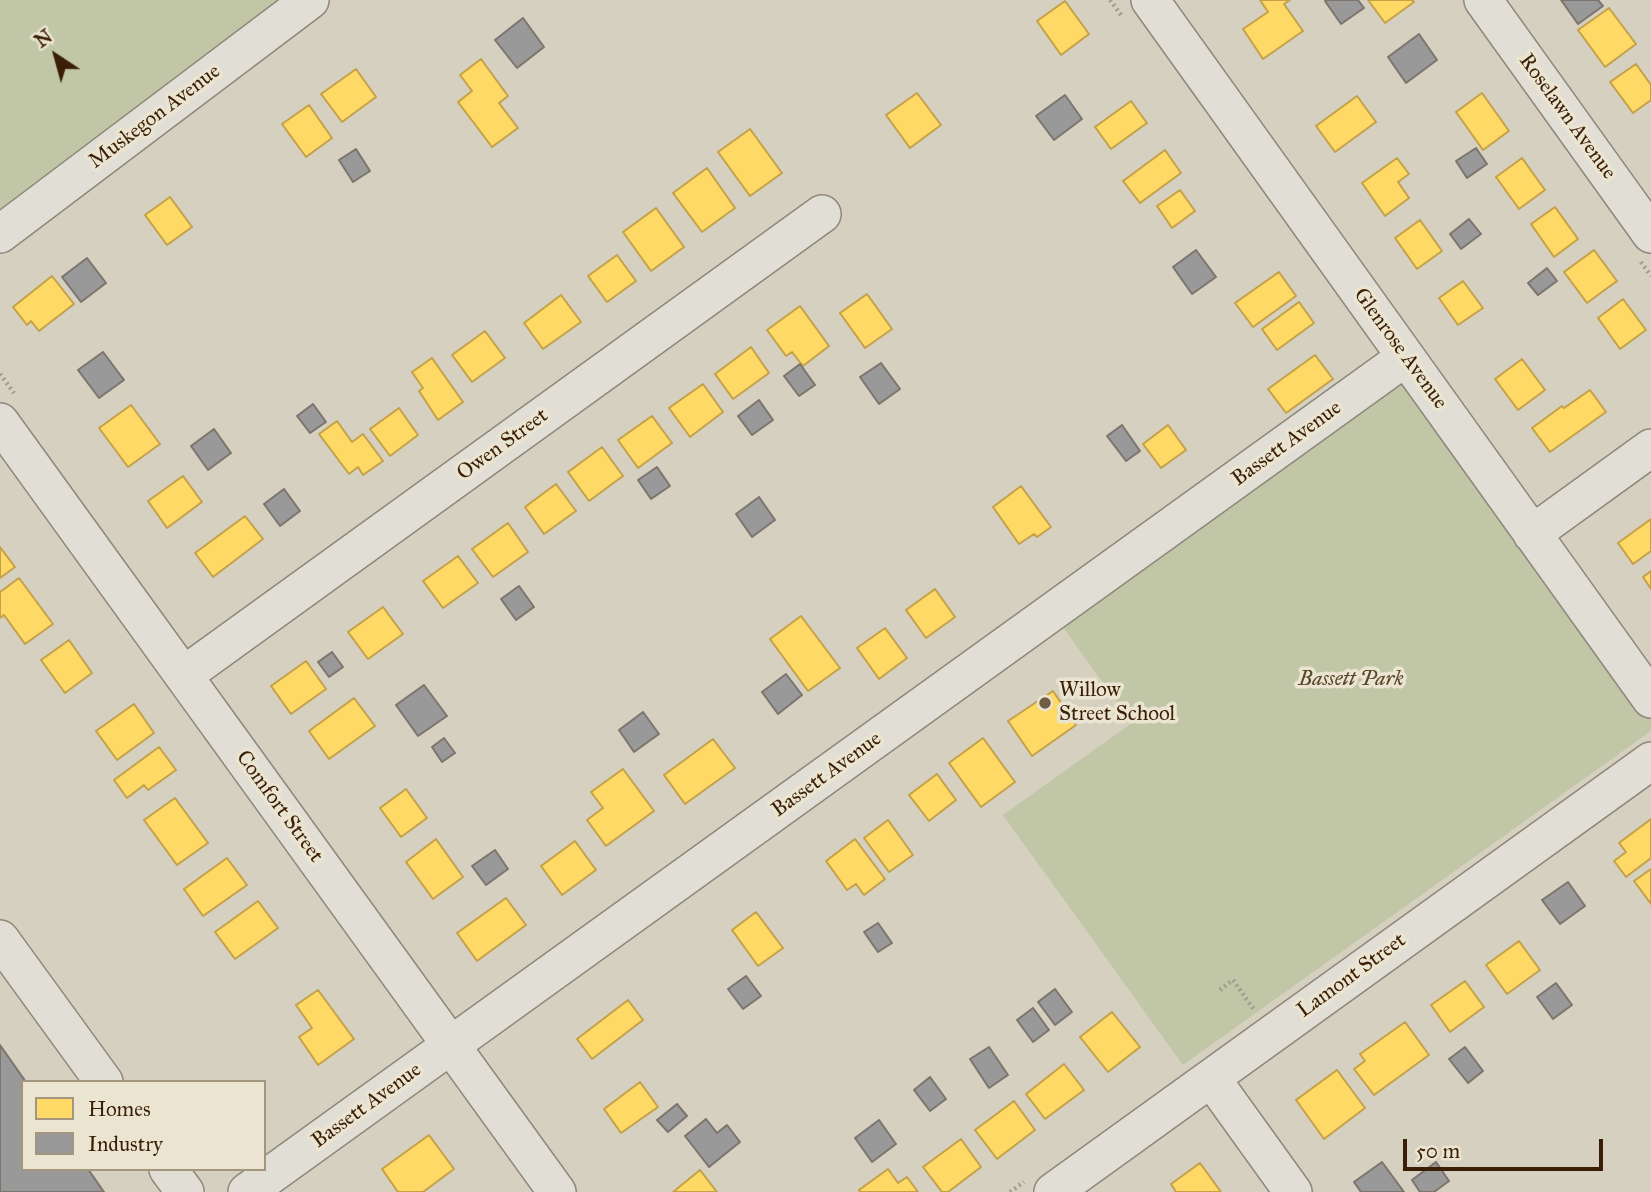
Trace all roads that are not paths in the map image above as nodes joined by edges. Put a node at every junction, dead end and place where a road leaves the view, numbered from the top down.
1 (310, 0) edge
2 (1150, 0) edge
3 (1483, 0) edge
4 (822, 214) dead end
5 (0, 234) edge
6 (1651, 234) edge
7 (1406, 357) junction
8 (0, 422) edge
9 (1651, 448) edge
10 (1532, 534) junction
11 (184, 675) junction
12 (1651, 699) edge
13 (1651, 761) edge
14 (0, 939) edge
15 (452, 1046) junction
16 (1211, 1078) junction
17 (103, 1080) edge
18 (169, 1171) edge
19 (185, 1192) edge
20 (247, 1192) edge
21 (557, 1192) edge
22 (1053, 1192) edge
23 (1293, 1192) edge

1 - 5 street, Muskegon Avenue
2 - 7 street, Glenrose Avenue
3 - 6 street, Roselawn Avenue
4 - 11 street, Owen Street
7 - 10 street, Glenrose Avenue
7 - 15 street, Bassett Avenue
8 - 11 street, Comfort Street
9 - 10 street
10 - 12 street, Glenrose Avenue
11 - 15 street, Comfort Street
13 - 16 street, Lamont Street
14 - 17 street
15 - 20 street, Bassett Avenue
15 - 21 street, Comfort Street
16 - 22 street, Lamont Street
16 - 23 street
18 - 19 street

